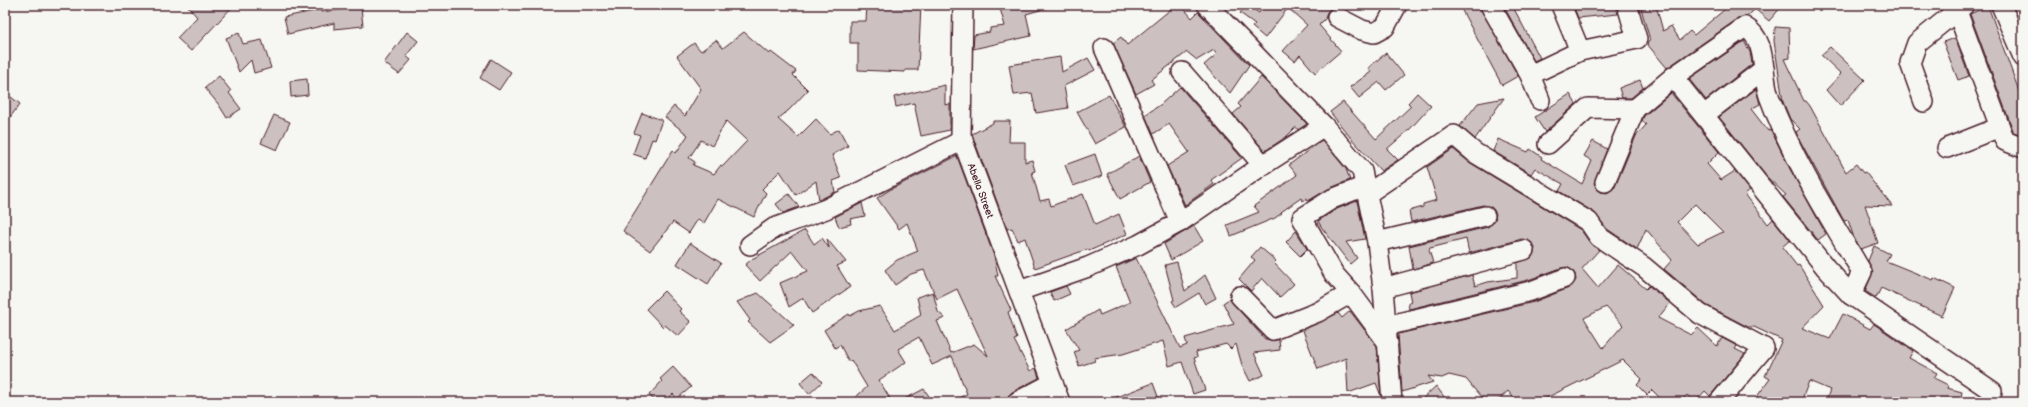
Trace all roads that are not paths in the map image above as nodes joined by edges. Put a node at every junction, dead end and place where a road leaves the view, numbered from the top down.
1 (963, 5) edge
2 (1207, 5) edge
3 (1397, 5) edge
4 (1490, 5) edge
5 (1561, 5) edge
6 (1627, 5) edge
7 (2001, 5) edge
8 (1960, 8) edge
9 (1337, 17) dead end
10 (1104, 48) dead end
11 (1580, 51) junction
12 (2023, 57) edge
13 (1764, 69) junction
14 (1182, 72) dead end
15 (1530, 75) junction
16 (1673, 77) junction
17 (1540, 100) dead end
18 (1924, 102) dead end
19 (1635, 109) junction
20 (1704, 115) junction
21 (1324, 126) junction
22 (2000, 127) junction
23 (963, 140) junction
24 (1548, 144) dead end
25 (1947, 148) dead end
26 (2023, 148) edge
27 (1263, 165) junction
28 (1605, 182) dead end
29 (1366, 190) junction
30 (1485, 216) dead end
31 (1180, 222) junction
32 (1377, 242) junction
33 (750, 245) dead end
34 (1524, 250) dead end
35 (1565, 278) dead end
36 (1384, 288) junction
37 (1019, 291) junction
38 (1351, 293) junction
39 (1850, 295) junction
40 (1240, 296) dead end
41 (1387, 334) junction
42 (1050, 375) junction
43 (1017, 402) edge
44 (1060, 402) edge
45 (1392, 402) edge
46 (1719, 402) edge
47 (1990, 402) edge

1 - 23 street, Abella Street
2 - 21 street
3 - 9 street
4 - 15 street
5 - 11 street
6 - 11 street
7 - 12 street
8 - 18 street
8 - 22 street
10 - 31 street
11 - 15 street
13 - 16 street
13 - 20 street
13 - 39 street
14 - 27 street
15 - 17 street
16 - 19 street
16 - 20 street
19 - 24 street
19 - 28 street
20 - 39 street
21 - 27 street
21 - 29 street
22 - 25 street
22 - 26 street
23 - 33 street
23 - 37 street, Abella Street
27 - 31 street
29 - 32 street
29 - 38 street
29 - 46 street
30 - 32 street
31 - 37 street
32 - 36 street
34 - 36 street
35 - 41 street
36 - 41 street
37 - 42 street, Abella Street
38 - 40 street
38 - 41 street
39 - 47 street
41 - 45 street
42 - 43 street
42 - 44 street, Abella Street

